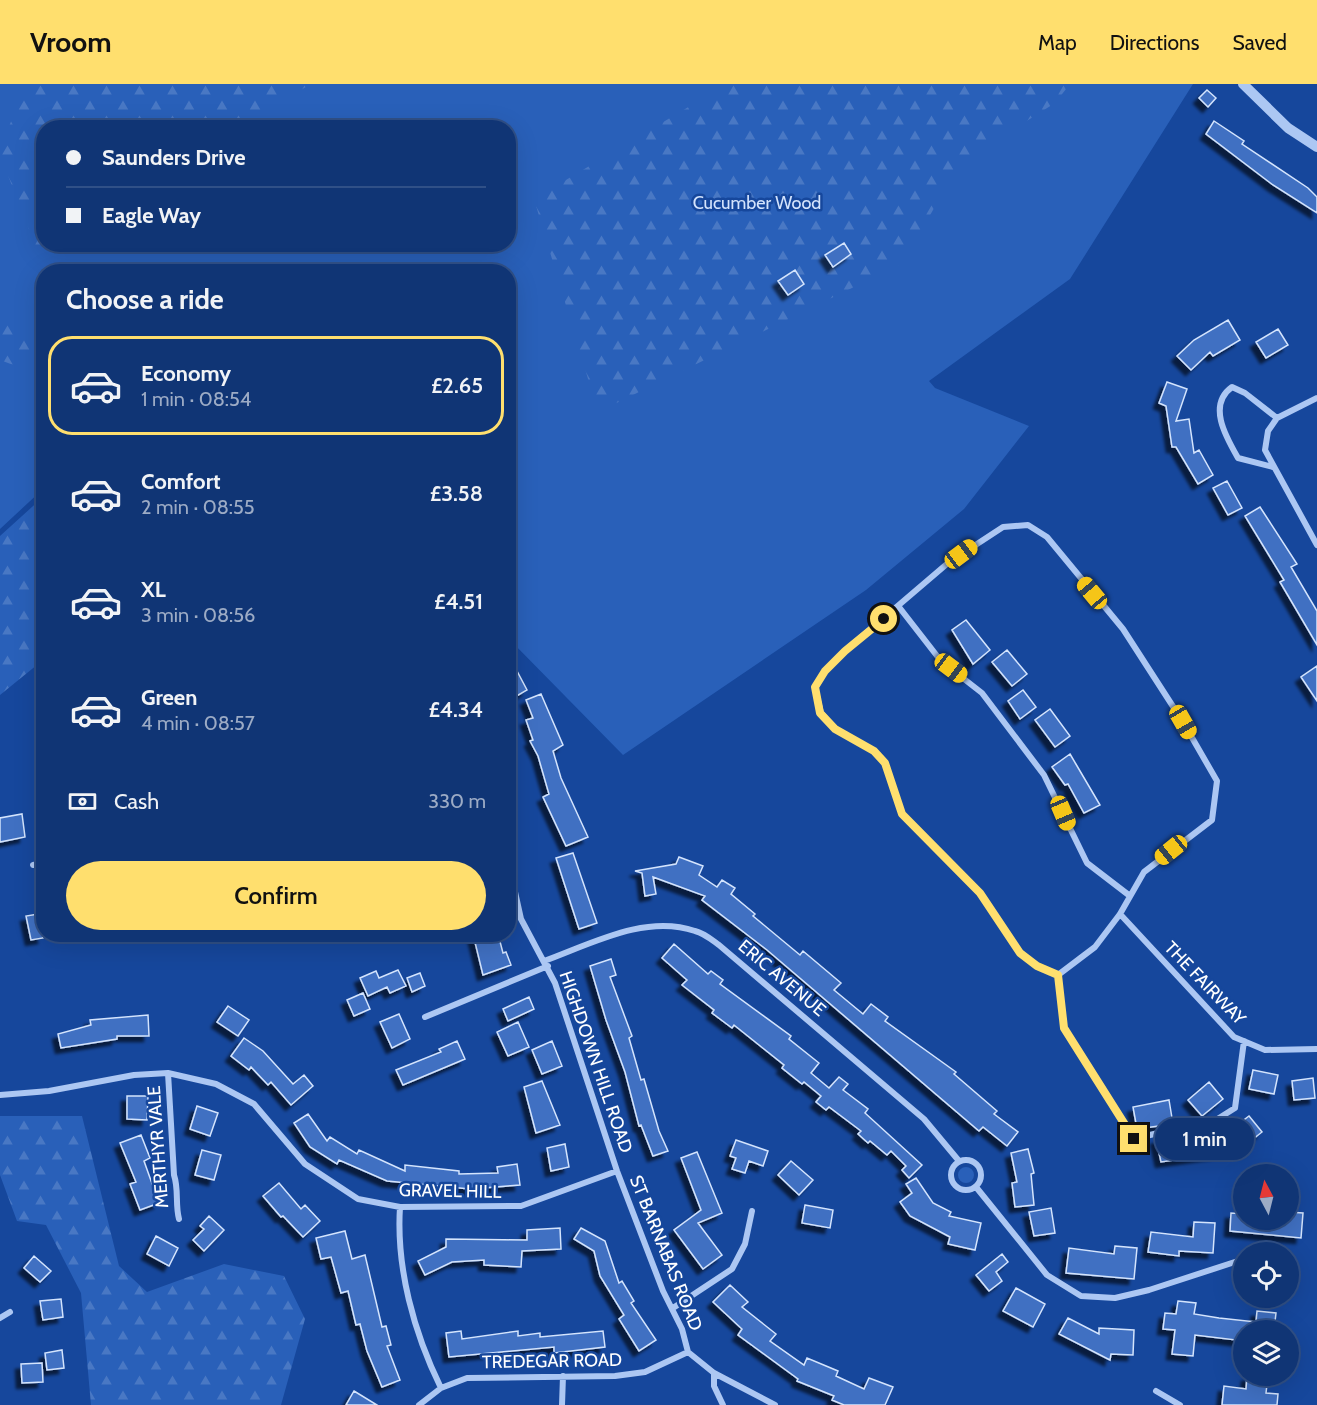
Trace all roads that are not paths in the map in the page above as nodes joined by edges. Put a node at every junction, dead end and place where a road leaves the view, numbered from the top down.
1 (1243, 84) edge
2 (1317, 147) edge
3 (1317, 398) edge
4 (1277, 418) junction
5 (1273, 467) junction
6 (1317, 545) edge
7 (899, 607) junction
8 (36, 864) edge
9 (33, 865) dead end
10 (1130, 896) junction
11 (516, 902) edge
12 (1120, 914) junction
13 (546, 964) junction
14 (1058, 975) junction
15 (425, 1017) dead end
16 (1244, 1041) junction
17 (1317, 1049) edge
18 (168, 1073) junction
19 (0, 1095) edge
20 (959, 1161) junction
21 (617, 1171) junction
22 (975, 1187) junction
23 (400, 1207) junction
24 (752, 1210) dead end
25 (179, 1219) dead end
26 (1233, 1263) edge
27 (673, 1308) junction
28 (10, 1312) dead end
29 (0, 1318) edge
30 (688, 1352) junction
31 (714, 1373) junction
32 (563, 1376) junction
33 (441, 1388) junction
34 (1156, 1391) dead end
35 (419, 1405) edge
36 (562, 1405) edge
37 (723, 1405) edge
38 (775, 1405) edge
39 (1180, 1405) edge

1 - 2 street
3 - 4 street
4 - 5 street
4 - 5 street
5 - 6 street
7 - 10 street
7 - 10 street
7 - 14 street
8 - 9 street
10 - 12 street
11 - 13 street, HIGHDOWN HILL ROAD
12 - 14 street
12 - 16 street, THE FAIRWAY
13 - 15 street, ERIC AVENUE
13 - 20 street, ERIC AVENUE
13 - 21 street, HIGHDOWN HILL ROAD
14 - 16 street
16 - 17 street, THE FAIRWAY
18 - 19 street, GRAVEL HILL
18 - 23 street, GRAVEL HILL
18 - 25 street, MERTHYR VALE
20 - 22 street
20 - 22 street
21 - 23 street, GRAVEL HILL
21 - 27 street, ST BARNABAS ROAD
22 - 26 street
23 - 33 street
24 - 27 street
27 - 30 street, ST BARNABAS ROAD
28 - 29 street
30 - 31 street, ST BARNABAS ROAD
30 - 32 street, TREDEGAR ROAD
31 - 37 street
31 - 38 street, ST BARNABAS ROAD
32 - 33 street, TREDEGAR ROAD
32 - 36 street
33 - 35 street, TREDEGAR ROAD
34 - 39 street

